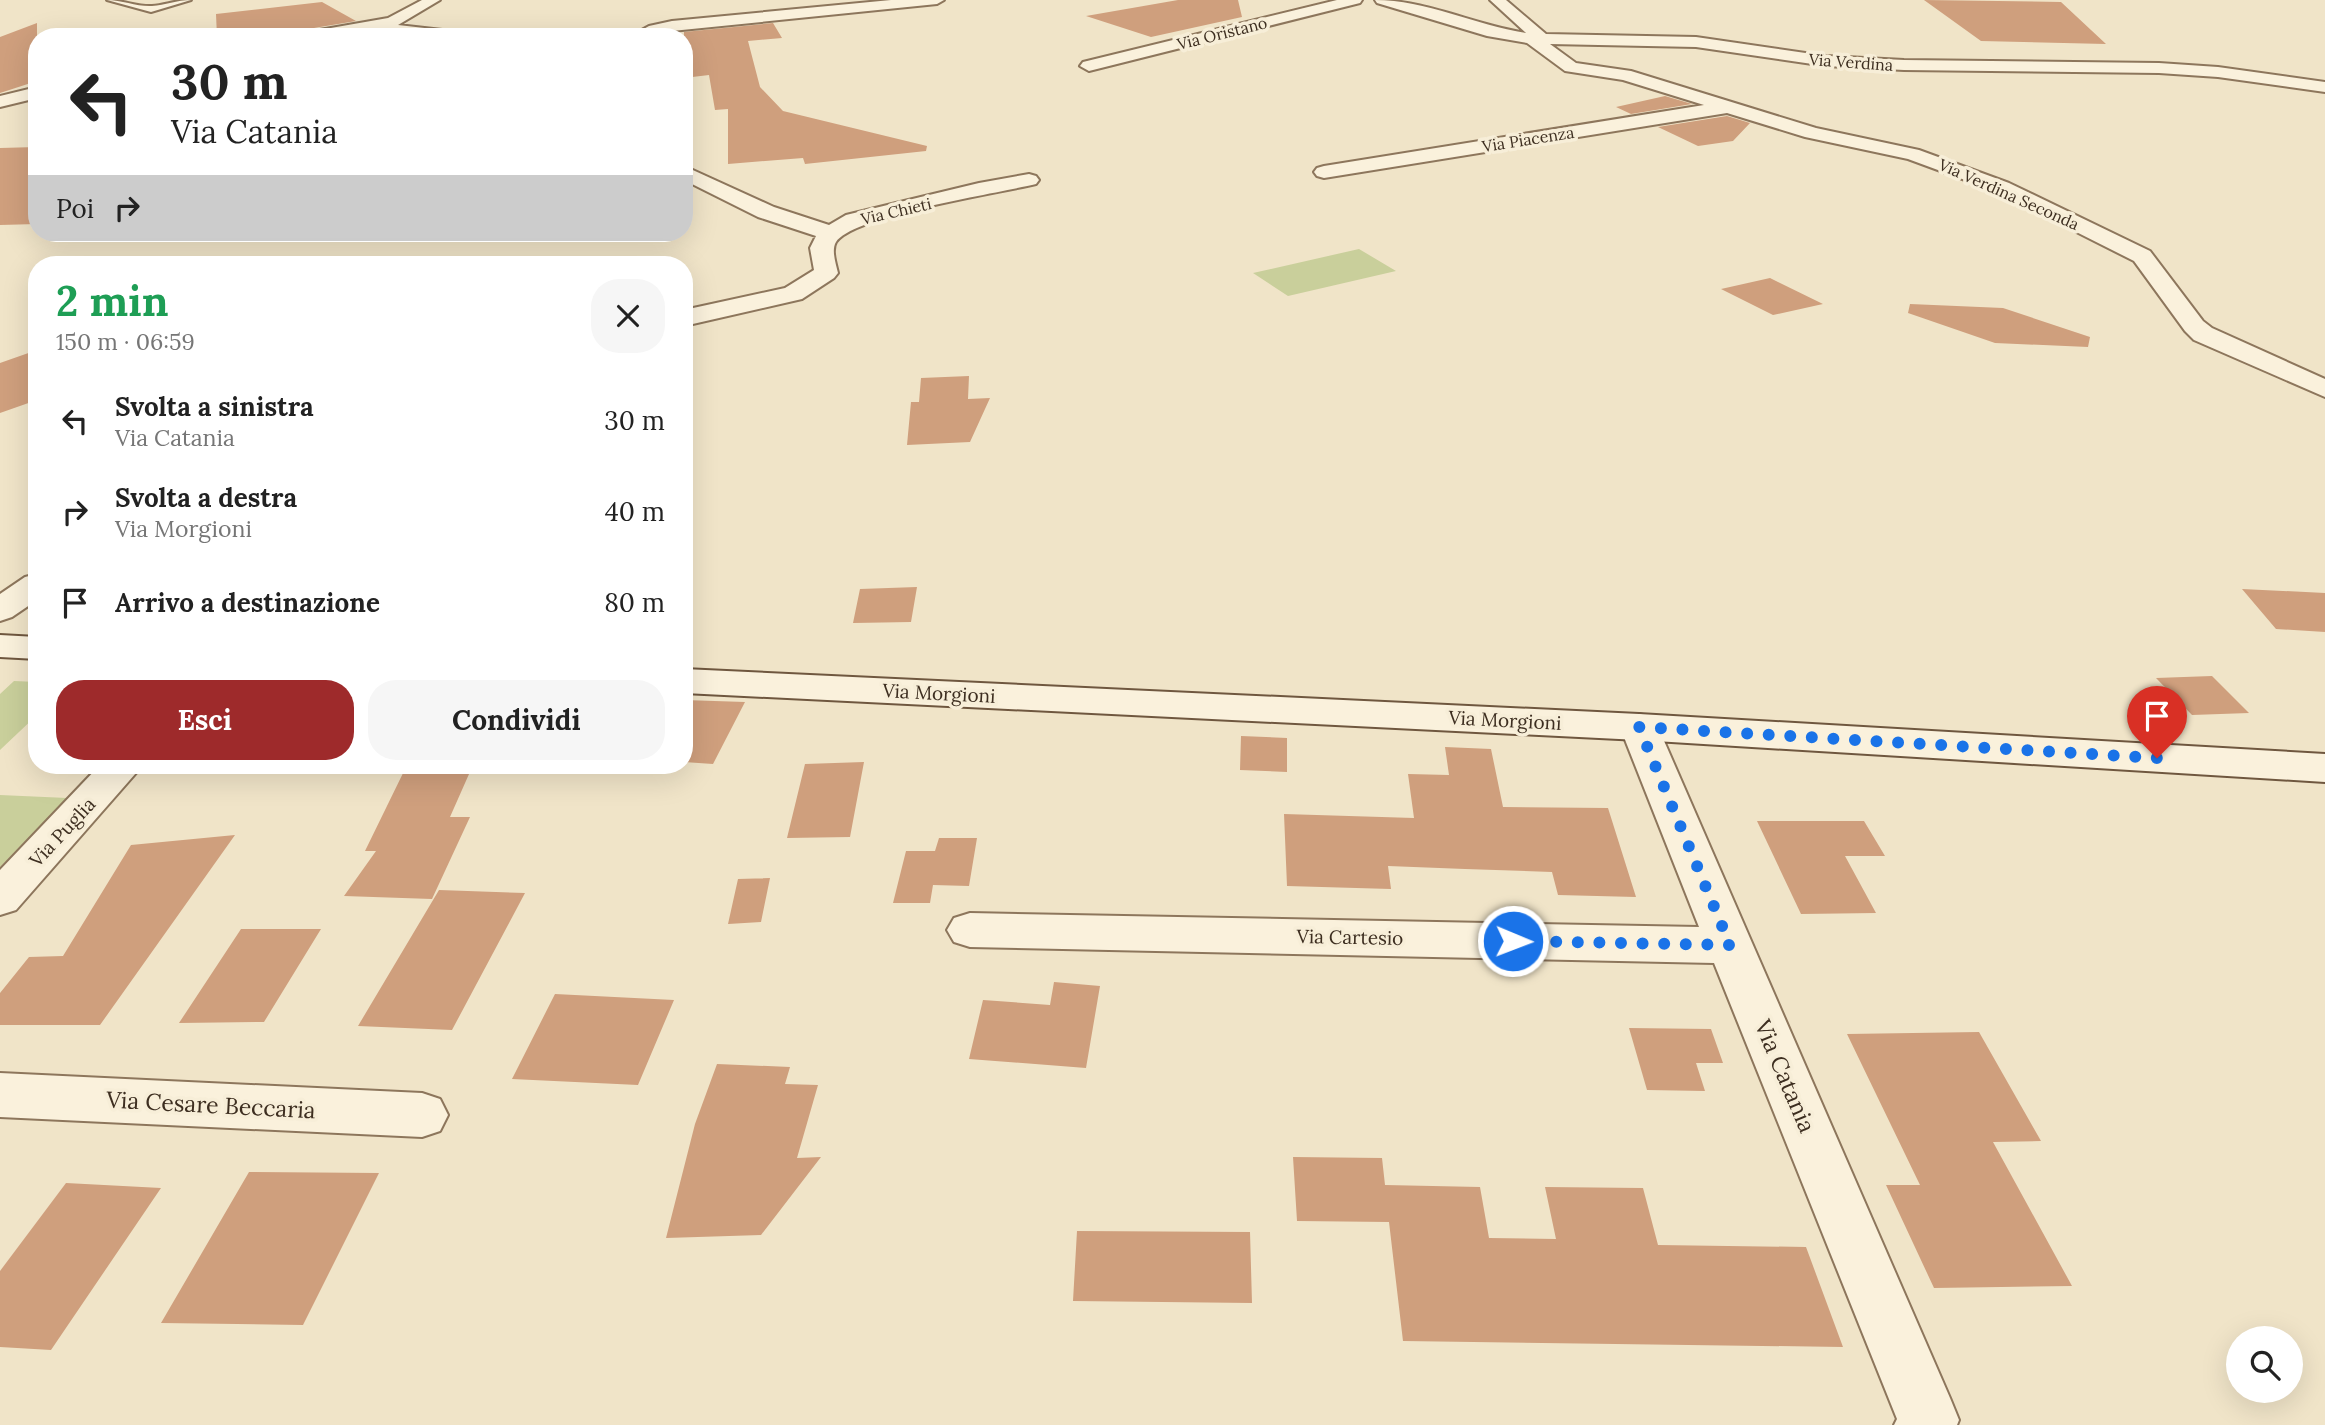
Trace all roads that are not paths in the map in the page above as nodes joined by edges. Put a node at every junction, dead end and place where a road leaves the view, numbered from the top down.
1 (113, 0) edge
2 (186, 0) edge
3 (433, 0) edge
4 (937, 0) edge
5 (1355, 0) edge
6 (1382, 0) edge
7 (1497, 0) edge
8 (875, 3) edge
9 (370, 26) junction
10 (359, 28) edge
11 (386, 28) edge
12 (661, 28) edge
13 (1537, 39) junction
14 (1089, 66) dead end
15 (2325, 87) edge
16 (28, 94) edge
17 (0, 102) edge
18 (1732, 107) junction
19 (1324, 172) dead end
20 (693, 177) edge
21 (1029, 180) dead end
22 (742, 202) junction
23 (696, 203) dead end
24 (831, 233) junction
25 (693, 316) edge
26 (2325, 389) edge
27 (28, 590) edge
28 (0, 610) edge
29 (0, 646) edge
30 (28, 648) edge
31 (693, 681) edge
32 (1639, 727) junction
33 (2325, 768) edge
34 (116, 774) edge
35 (0, 898) edge
36 (970, 930) dead end
37 (1730, 945) junction
38 (0, 1095) edge
39 (422, 1115) dead end
40 (1925, 1425) edge

1 - 2 lane
3 - 9 street
4 - 8 street
5 - 14 street, Via Oristano
6 - 13 street, Via Verdina
7 - 13 street, Via Verdina Seconda
8 - 12 street
9 - 10 street
9 - 11 street
13 - 15 street, Via Verdina
13 - 18 street, Via Verdina Seconda
16 - 17 street
18 - 19 street, Via Piacenza
18 - 26 street, Via Verdina Seconda
20 - 22 street
21 - 24 street, Via Chieti
22 - 23 street
22 - 24 street
24 - 25 street
27 - 28 street
29 - 30 street
31 - 32 street, Via Morgioni
32 - 33 street, Via Morgioni
32 - 37 street, Via Catania
34 - 35 street, Via Puglia
36 - 37 street, Via Cartesio
37 - 40 street, Via Catania
38 - 39 street, Via Cesare Beccaria

